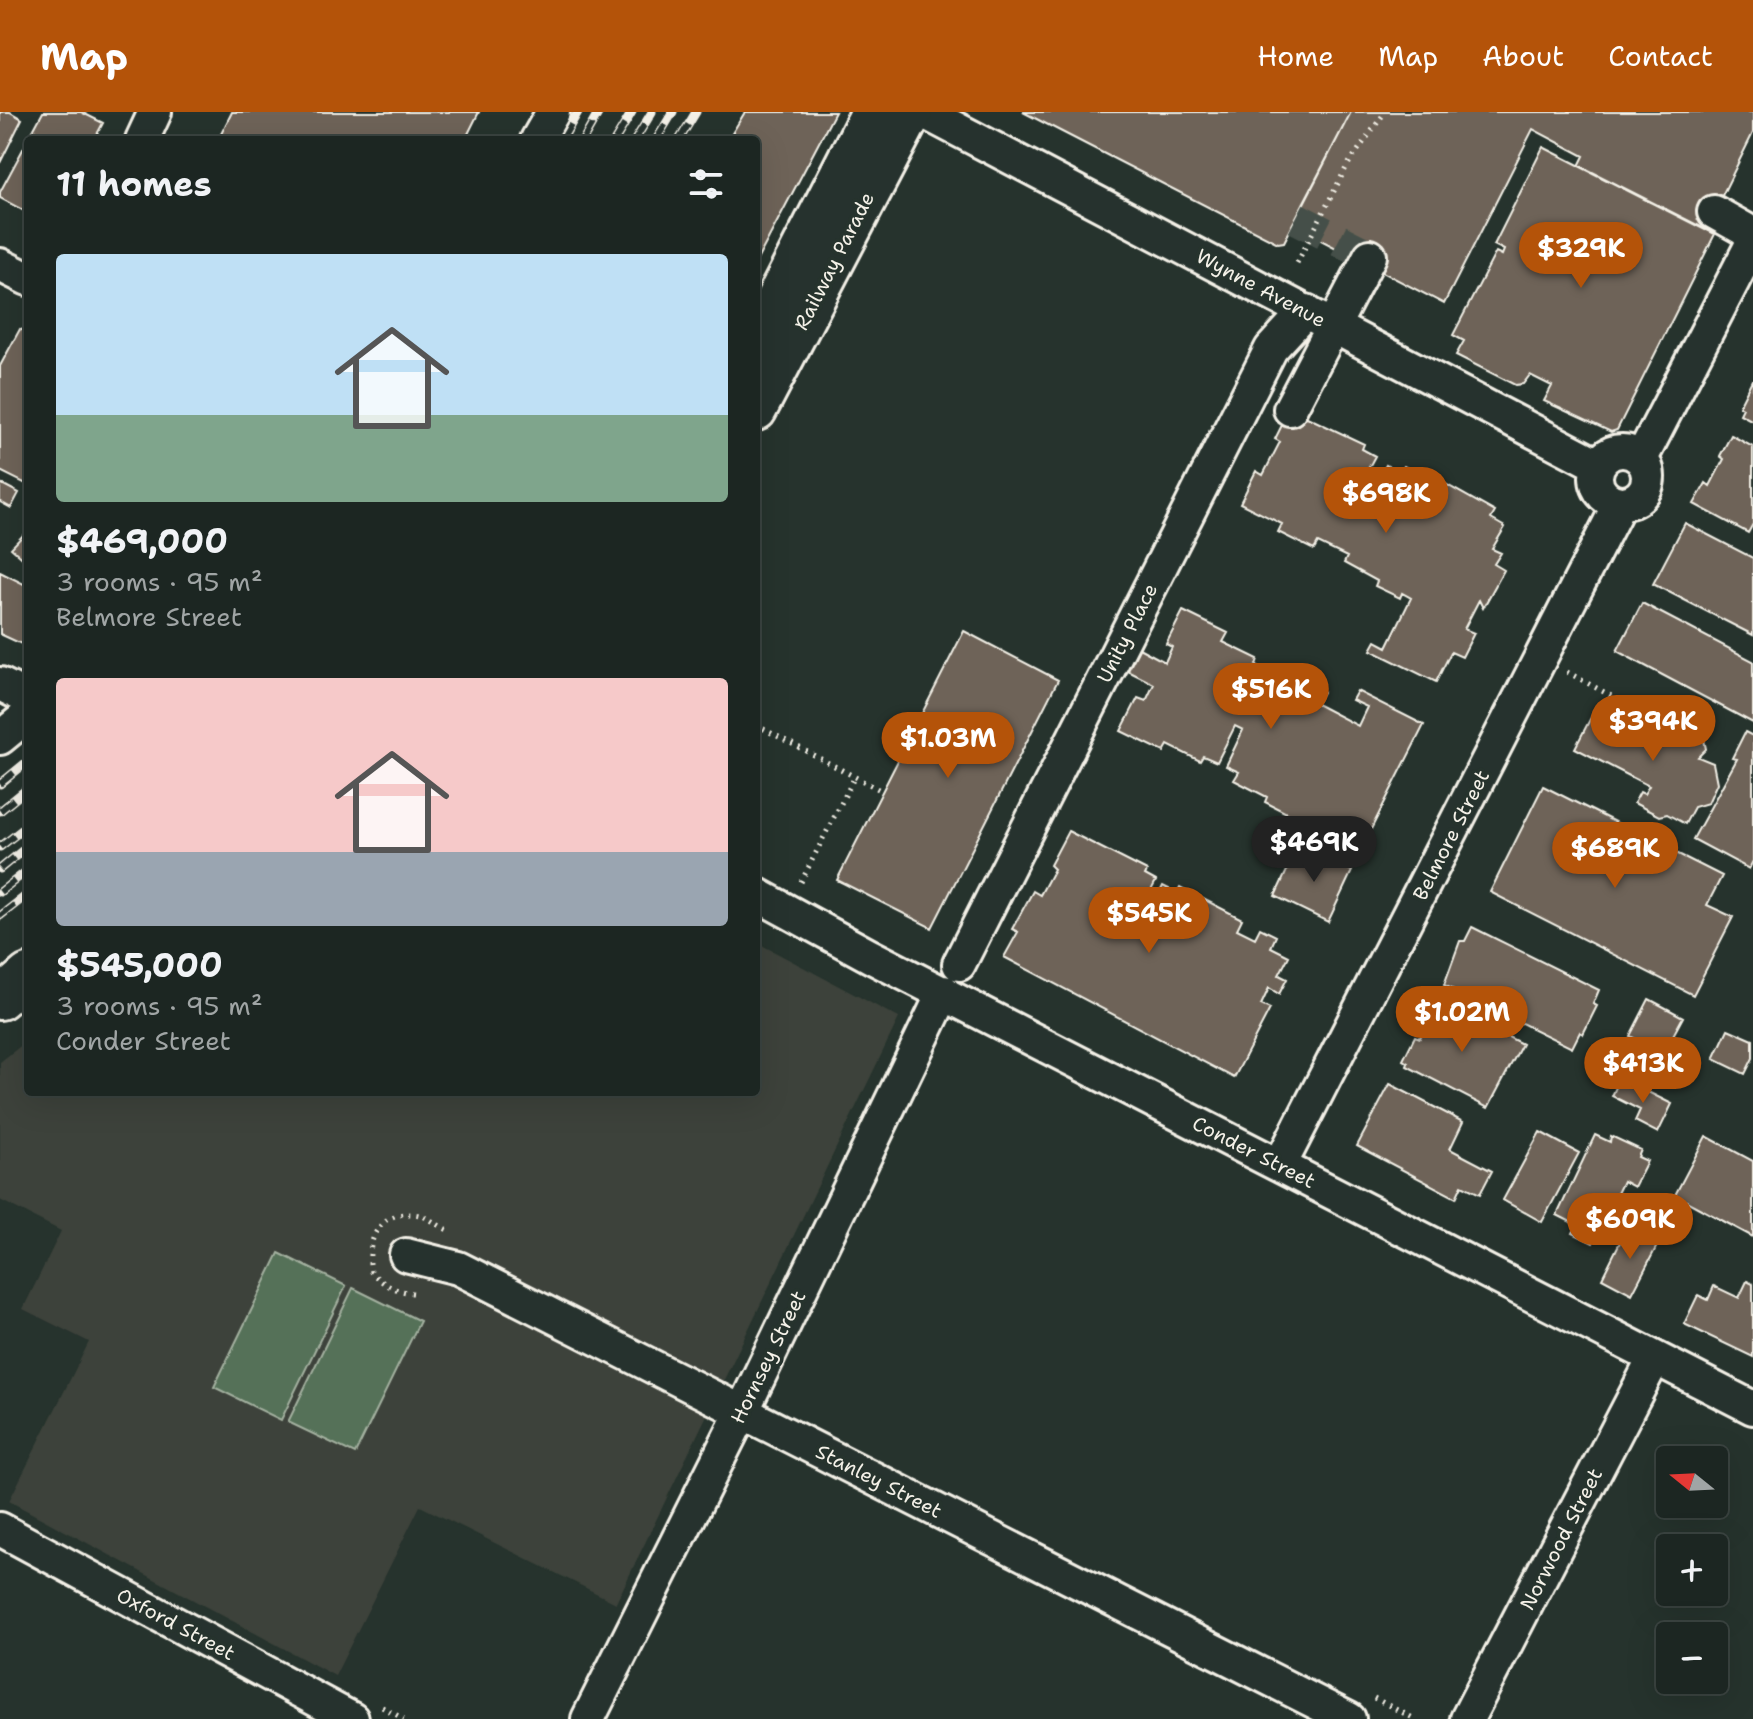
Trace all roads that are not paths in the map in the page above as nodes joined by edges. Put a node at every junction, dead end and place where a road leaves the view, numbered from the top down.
1 (155, 112) edge
2 (553, 112) edge
3 (872, 112) edge
4 (912, 112) edge
5 (924, 112) edge
6 (144, 136) edge
7 (539, 136) edge
8 (1714, 212) dead end
9 (1753, 234) edge
10 (1753, 242) edge
11 (1370, 256) dead end
12 (0, 265) edge
13 (24, 277) edge
14 (1306, 311) junction
15 (1334, 327) junction
16 (760, 331) edge
17 (760, 402) edge
18 (1290, 409) dead end
19 (1641, 459) junction
20 (1598, 465) junction
21 (1620, 503) junction
22 (0, 684) edge
23 (24, 696) edge
24 (24, 718) edge
25 (0, 738) edge
26 (760, 896) edge
27 (959, 964) dead end
28 (24, 978) edge
29 (944, 992) junction
30 (0, 999) edge
31 (1280, 1165) junction
32 (406, 1255) dead end
33 (1654, 1359) junction
34 (1753, 1408) edge
35 (742, 1412) junction
36 (0, 1529) edge
37 (352, 1719) edge
38 (588, 1719) edge
39 (1349, 1719) edge
40 (1467, 1719) edge

1 - 6 street
2 - 7 street
3 - 16 main road, Railway Parade
4 - 17 main road, Railway Parade
5 - 14 street, Wynne Avenue
8 - 9 street
10 - 19 street
11 - 15 street
12 - 13 street
14 - 15 street, Wynne Avenue
14 - 27 street, Unity Place
15 - 18 street
15 - 20 street, Wynne Avenue
19 - 20 street
19 - 21 street
20 - 21 street
21 - 31 street, Belmore Street
22 - 23 street
24 - 25 street
26 - 29 street, Conder Street
28 - 30 main road
29 - 31 street, Conder Street
29 - 35 street, Hornsey Street
31 - 33 street, Conder Street
32 - 35 street, Stanley Street
33 - 34 street, Conder Street
33 - 40 street, Norwood Street
35 - 38 street, Hornsey Street
35 - 39 street, Stanley Street
36 - 37 street, Oxford Street

